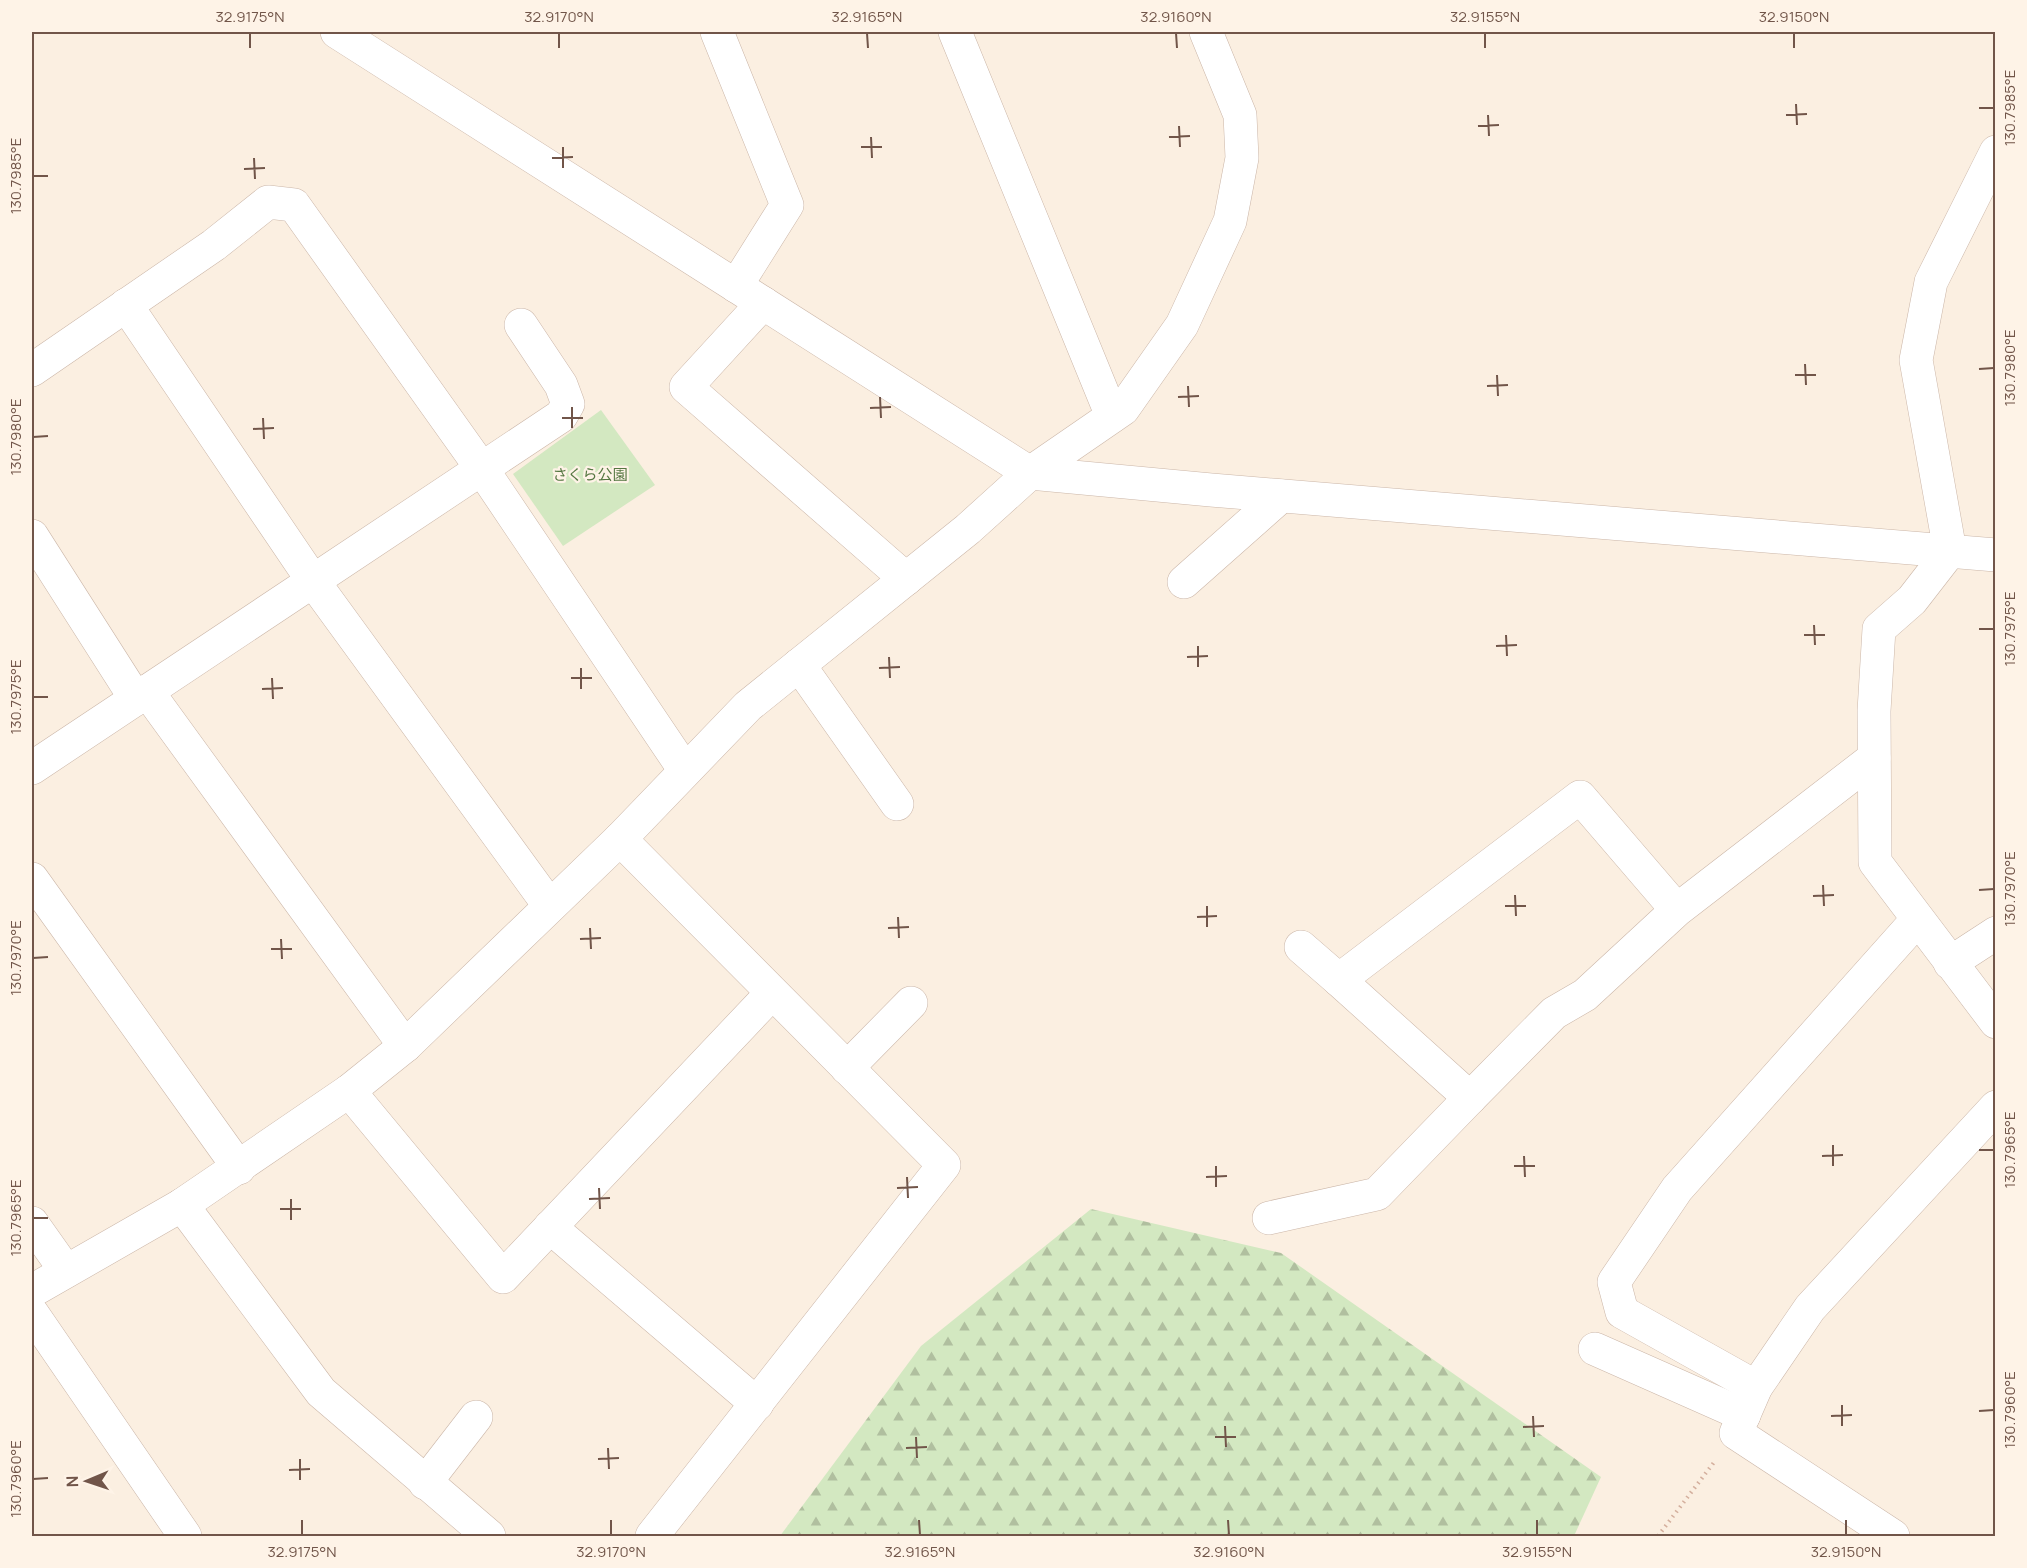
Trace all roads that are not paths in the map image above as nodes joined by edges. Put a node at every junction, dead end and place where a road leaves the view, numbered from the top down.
1 (337, 32) edge
2 (717, 32) edge
3 (955, 32) edge
4 (1206, 32) edge
5 (1995, 152) edge
6 (749, 294) junction
7 (126, 305) junction
8 (521, 325) dead end
9 (32, 370) edge
10 (1112, 416) junction
11 (482, 468) junction
12 (1030, 473) junction
13 (1281, 496) junction
14 (32, 536) edge
15 (1950, 551) junction
16 (1995, 555) edge
17 (906, 579) junction
18 (313, 581) junction
19 (1184, 582) dead end
20 (799, 665) junction
21 (142, 695) junction
22 (1874, 759) junction
23 (32, 768) edge
24 (684, 769) junction
25 (897, 804) dead end
26 (620, 839) junction
27 (32, 879) edge
28 (549, 905) junction
29 (1677, 910) junction
30 (1917, 920) junction
31 (1995, 933) edge
32 (1301, 947) dead end
33 (1950, 963) junction
34 (1339, 980) junction
35 (772, 993) junction
36 (911, 1003) dead end
37 (1995, 1022) edge
38 (405, 1046) junction
39 (847, 1068) junction
40 (349, 1091) junction
41 (1470, 1098) junction
42 (1995, 1107) edge
43 (239, 1168) junction
44 (182, 1204) junction
45 (1269, 1218) dead end
46 (32, 1223) edge
47 (550, 1227) junction
48 (66, 1271) junction
49 (32, 1291) edge
50 (32, 1313) edge
51 (1595, 1349) dead end
52 (757, 1404) junction
53 (1746, 1412) junction
54 (476, 1417) dead end
55 (425, 1483) junction
56 (185, 1536) edge
57 (489, 1536) edge
58 (652, 1536) edge
59 (1893, 1536) edge

1 - 6 street
2 - 6 street
3 - 10 street
4 - 10 street
5 - 15 street
6 - 12 street
6 - 17 street
7 - 9 street
7 - 11 street
7 - 18 street
8 - 11 street
10 - 12 street
11 - 18 street
11 - 24 street
12 - 13 street
12 - 17 street
13 - 15 street
13 - 19 street
14 - 21 street
15 - 16 street
15 - 22 street
17 - 20 street
18 - 21 street
18 - 28 street
20 - 24 street
20 - 25 street
21 - 23 street
21 - 38 street
22 - 29 street
22 - 30 street
24 - 26 street
26 - 28 street
26 - 35 street
27 - 43 street
28 - 38 street
29 - 34 street
29 - 41 street
30 - 33 street
30 - 53 street
31 - 33 street
32 - 34 street
33 - 37 street
34 - 41 street
35 - 39 street
35 - 47 street
36 - 39 street
38 - 40 street
39 - 52 street
40 - 43 street
40 - 47 street
41 - 45 street
42 - 53 street
43 - 44 street
44 - 48 street
44 - 55 street
46 - 48 street
47 - 52 street
48 - 49 street
50 - 56 street
51 - 53 street
52 - 58 street
53 - 59 street
54 - 55 street
55 - 57 street

